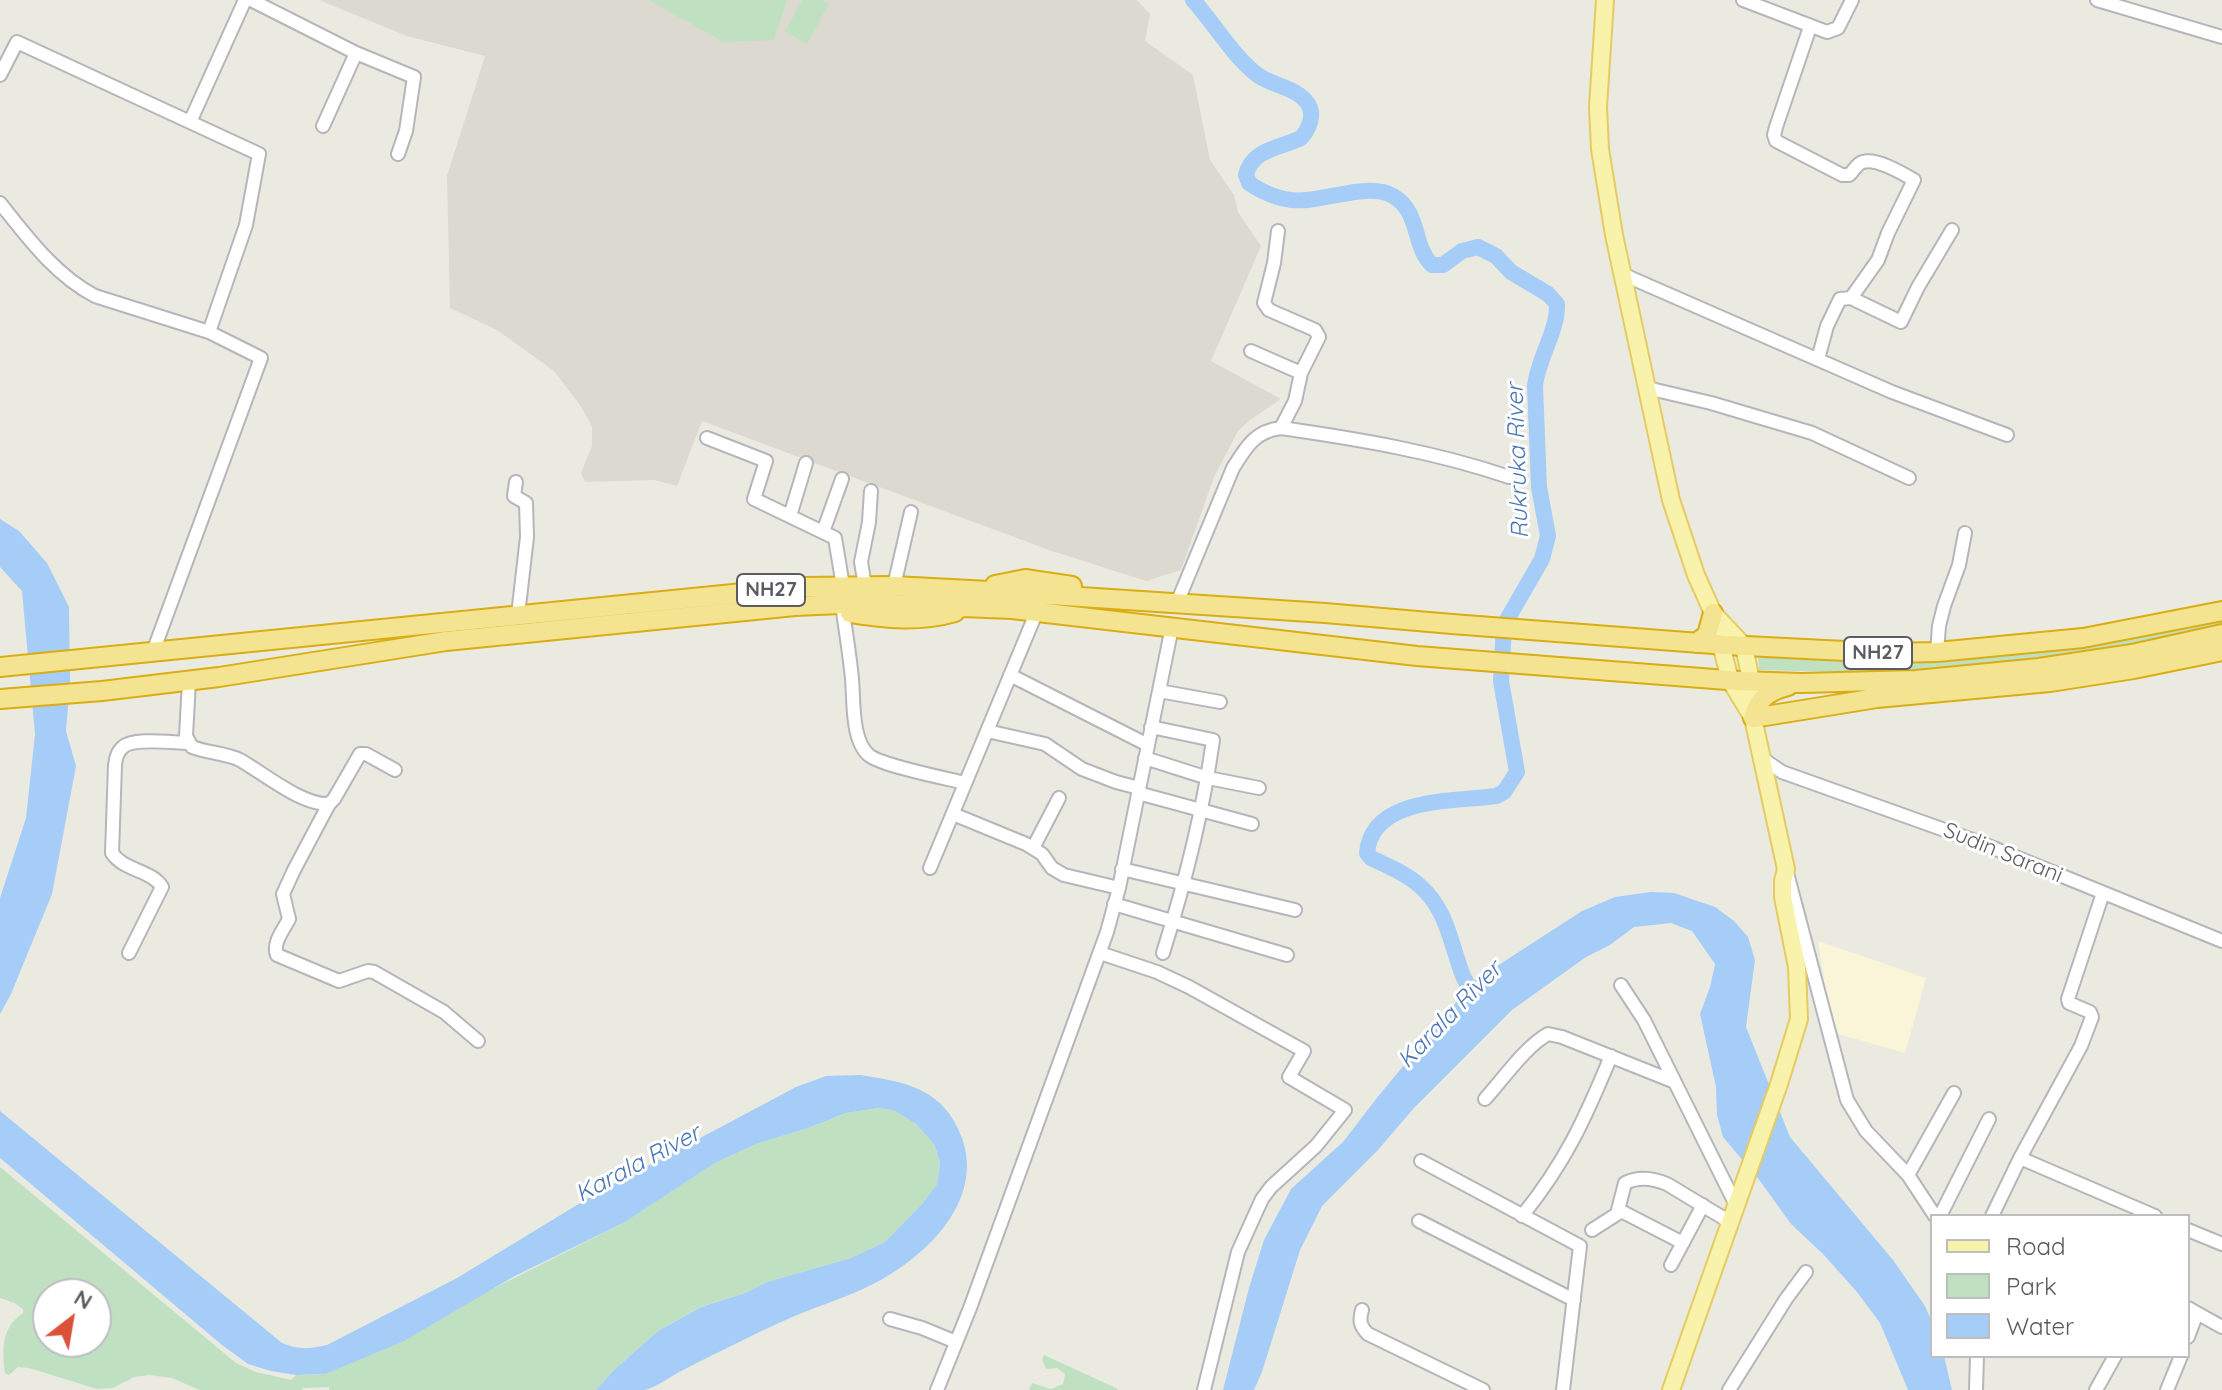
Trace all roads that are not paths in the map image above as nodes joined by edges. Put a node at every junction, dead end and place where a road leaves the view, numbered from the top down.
1 (248, 0) edge
2 (1605, 0) edge
3 (1743, 0) edge
4 (1852, 0) edge
5 (2097, 0) edge
6 (2153, 0) edge
7 (2151, 16) junction
8 (1810, 27) junction
9 (2222, 37) edge
10 (356, 53) junction
11 (0, 75) edge
12 (190, 122) junction
13 (323, 126) dead end
14 (398, 154) dead end
15 (0, 203) edge
16 (1952, 230) dead end
17 (1278, 231) dead end
18 (1622, 274) junction
19 (1851, 298) junction
20 (209, 332) junction
21 (1251, 351) dead end
22 (1818, 359) junction
23 (1301, 373) junction
24 (1647, 388) junction
25 (1281, 428) junction
26 (2007, 435) dead end
27 (707, 438) dead end
28 (806, 463) dead end
29 (1509, 477) dead end
30 (1909, 478) dead end
31 (842, 479) dead end
32 (516, 482) dead end
33 (871, 491) dead end
34 (911, 512) dead end
35 (790, 516) junction
36 (823, 532) junction
37 (1965, 533) dead end
38 (843, 586) junction
39 (865, 586) junction
40 (894, 586) junction
41 (975, 598) junction
42 (1177, 603) junction
43 (809, 605) junction
44 (843, 611) junction
45 (1037, 611) junction
46 (2222, 611) edge
47 (1713, 613) junction
48 (518, 615) junction
49 (1172, 627) junction
50 (2222, 634) edge
51 (1696, 643) junction
52 (1720, 645) junction
53 (1744, 646) junction
54 (2222, 651) edge
55 (153, 652) junction
56 (1937, 652) junction
57 (0, 667) edge
58 (1010, 675) junction
59 (1730, 680) junction
60 (189, 681) junction
61 (1751, 681) junction
62 (1802, 683) junction
63 (1159, 691) junction
64 (0, 699) edge
65 (1220, 702) dead end
66 (1753, 718) junction
67 (1151, 727) junction
68 (987, 731) junction
69 (189, 743) junction
70 (1146, 752) junction
71 (1763, 759) junction
72 (395, 770) dead end
73 (1782, 772) junction
74 (1208, 778) junction
75 (965, 783) junction
76 (1768, 785) junction
77 (1259, 788) dead end
78 (1138, 791) junction
79 (1059, 798) dead end
80 (329, 804) junction
81 (1201, 811) junction
82 (953, 814) junction
83 (1252, 824) dead end
84 (1033, 848) junction
85 (930, 868) dead end
86 (1122, 869) junction
87 (1786, 869) junction
88 (1184, 884) junction
89 (1119, 888) junction
90 (2103, 893) junction
91 (1114, 904) junction
92 (1295, 910) dead end
93 (1173, 921) junction
94 (2222, 941) edge
95 (129, 953) dead end
96 (1100, 953) junction
97 (1163, 953) dead end
98 (1287, 955) dead end
99 (1621, 985) dead end
100 (478, 1041) dead end
101 (1611, 1056) junction
102 (1675, 1082) junction
103 (1954, 1093) dead end
104 (1485, 1099) dead end
105 (1989, 1119) dead end
106 (2020, 1158) junction
107 (1421, 1161) dead end
108 (1908, 1175) junction
109 (1703, 1205) junction
110 (1736, 1205) junction
111 (1619, 1210) junction
112 (1936, 1214) edge
113 (1938, 1214) edge
114 (1993, 1214) edge
115 (2150, 1214) edge
116 (1522, 1216) junction
117 (1419, 1221) dead end
118 (1730, 1222) junction
119 (1592, 1230) dead end
120 (2190, 1231) edge
121 (1683, 1243) junction
122 (2222, 1244) edge
123 (1671, 1265) dead end
124 (1806, 1272) dead end
125 (1574, 1300) junction
126 (1362, 1310) dead end
127 (2193, 1311) edge
128 (890, 1319) dead end
129 (2222, 1327) edge
130 (956, 1342) junction
131 (1977, 1358) edge
132 (2180, 1358) edge
133 (2113, 1360) edge
134 (937, 1390) edge
135 (1204, 1390) edge
136 (1483, 1390) edge
137 (1563, 1390) edge
138 (1671, 1390) edge
139 (1729, 1390) edge
140 (1976, 1390) edge
141 (2096, 1390) edge
142 (2167, 1390) edge

1 - 10 street
1 - 12 street
2 - 18 main road
3 - 8 street
4 - 8 street
5 - 7 street
6 - 7 street
7 - 9 street
8 - 19 street
10 - 13 street
10 - 14 street
11 - 12 street
12 - 20 street
15 - 20 street
16 - 19 street
17 - 23 street
18 - 22 street
18 - 24 main road
19 - 22 street
20 - 55 street
21 - 23 street
22 - 26 street
23 - 25 street
24 - 30 street
24 - 47 main road
25 - 29 street
25 - 42 street
27 - 35 street
28 - 35 street
31 - 36 street
32 - 48 street
33 - 39 street
34 - 40 street
35 - 36 street
36 - 38 street
37 - 56 street
38 - 39 highway, NH27
38 - 48 highway, NH27
39 - 40 highway, NH27
40 - 41 highway, NH27
41 - 42 highway, NH27
41 - 43 highway, NH27
41 - 44 highway, NH27
41 - 45 highway, NH27
42 - 49 highway
42 - 51 highway, NH27
43 - 44 highway, NH27
43 - 60 highway, NH27
44 - 75 street
45 - 49 highway, NH27
45 - 58 street
46 - 56 highway, NH27
47 - 51 highway
47 - 52 main road
47 - 53 main road
48 - 55 highway, NH27
49 - 59 highway, NH27
49 - 63 street
50 - 62 highway, NH27
51 - 52 highway, NH27
52 - 53 highway, NH27
52 - 59 main road
53 - 56 highway, NH27
53 - 61 main road
54 - 66 highway
55 - 57 highway, NH27
58 - 68 street
58 - 70 street
59 - 61 highway, NH27
59 - 66 main road
60 - 64 highway, NH27
60 - 69 street
61 - 62 highway, NH27
61 - 66 main road
62 - 66 highway
63 - 65 street
63 - 67 street
66 - 71 main road
67 - 70 street
67 - 74 street
68 - 75 street
68 - 78 street
69 - 80 street
69 - 95 street
70 - 74 street
70 - 78 street
71 - 73 street, Sudin Sarani
71 - 76 main road
72 - 80 street
73 - 76 street
73 - 90 street, Sudin Sarani
74 - 77 street
74 - 81 street
75 - 82 street
76 - 87 main road
78 - 81 street
78 - 86 street
79 - 84 street
80 - 100 street
81 - 83 street
81 - 88 street
82 - 84 street
82 - 85 street
84 - 89 street
86 - 88 street
86 - 89 street
87 - 108 street
87 - 110 main road
88 - 92 street
88 - 93 street
89 - 91 street
90 - 94 street, Sudin Sarani
90 - 106 street
91 - 93 street
91 - 96 street
93 - 97 street
93 - 98 street
96 - 130 street
96 - 135 street
99 - 102 street
101 - 102 street
101 - 104 street
101 - 116 street
102 - 110 street
103 - 108 street
105 - 113 street
106 - 114 street
106 - 115 street
107 - 116 street
108 - 112 street
109 - 111 street
109 - 118 street
109 - 121 street
110 - 118 main road
111 - 119 street
111 - 121 street
116 - 125 street
117 - 125 street
118 - 138 main road
120 - 122 street
121 - 123 street
124 - 139 street
125 - 137 street
126 - 136 street
127 - 129 street
128 - 130 street
130 - 134 street
131 - 140 street
132 - 142 street
133 - 141 street

